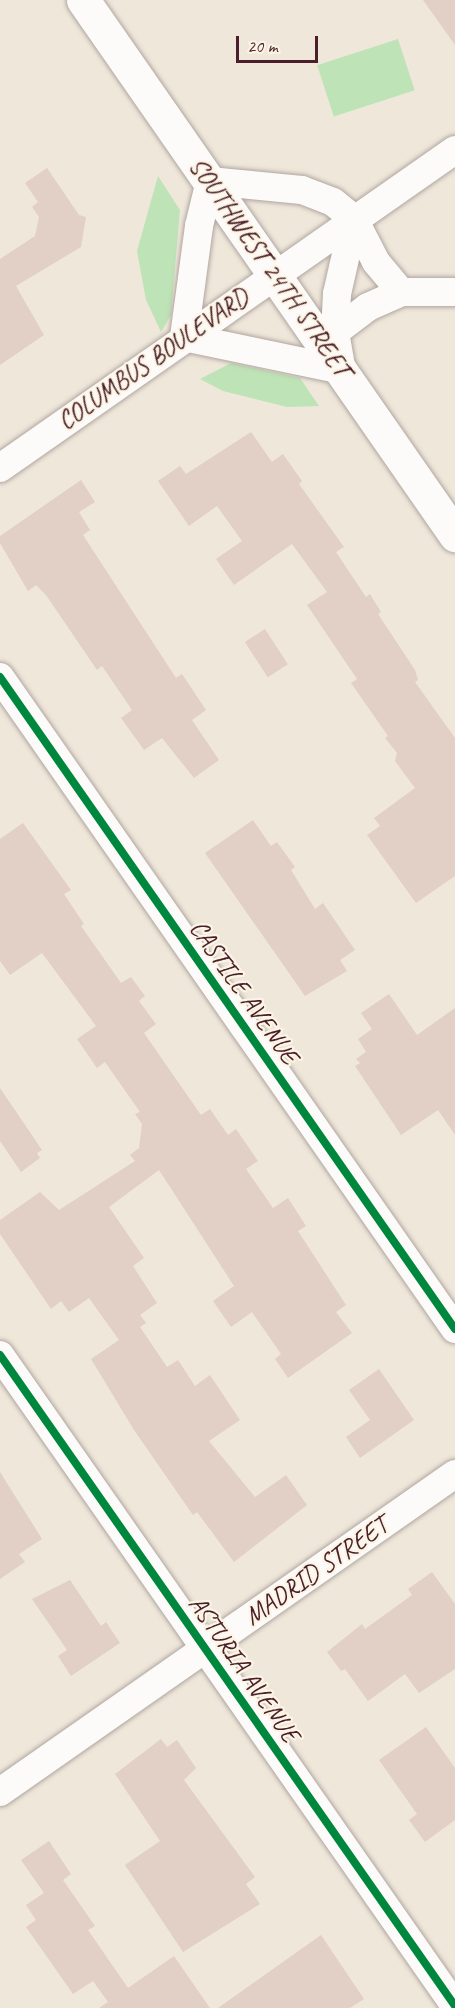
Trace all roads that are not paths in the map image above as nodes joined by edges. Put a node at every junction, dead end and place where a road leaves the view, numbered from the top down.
1 (83, 0) edge
2 (455, 150) edge
3 (210, 181) junction
4 (354, 219) junction
5 (274, 274) junction
6 (400, 292) junction
7 (455, 292) edge
8 (334, 332) junction
9 (184, 337) junction
10 (342, 370) junction
11 (0, 468) edge
12 (455, 535) edge
13 (0, 677) edge
14 (455, 1329) edge
15 (0, 1355) edge
16 (455, 1474) edge
17 (205, 1650) junction
18 (0, 1792) edge
19 (455, 2006) edge

1 - 3 street, SOUTHWEST 24TH STREET
2 - 4 street, COLUMBUS BOULEVARD
3 - 4 street
3 - 5 street, SOUTHWEST 24TH STREET
3 - 9 street
4 - 5 street, COLUMBUS BOULEVARD
4 - 6 street
4 - 8 street
5 - 9 street, COLUMBUS BOULEVARD
5 - 10 street, SOUTHWEST 24TH STREET
6 - 7 street
6 - 8 street
8 - 10 street
9 - 10 street
9 - 11 street, COLUMBUS BOULEVARD
10 - 12 street, SOUTHWEST 24TH STREET
13 - 14 street, CASTILE AVENUE
15 - 17 street, ASTURIA AVENUE
16 - 17 street, MADRID STREET
17 - 18 street, MADRID STREET
17 - 19 street, ASTURIA AVENUE

